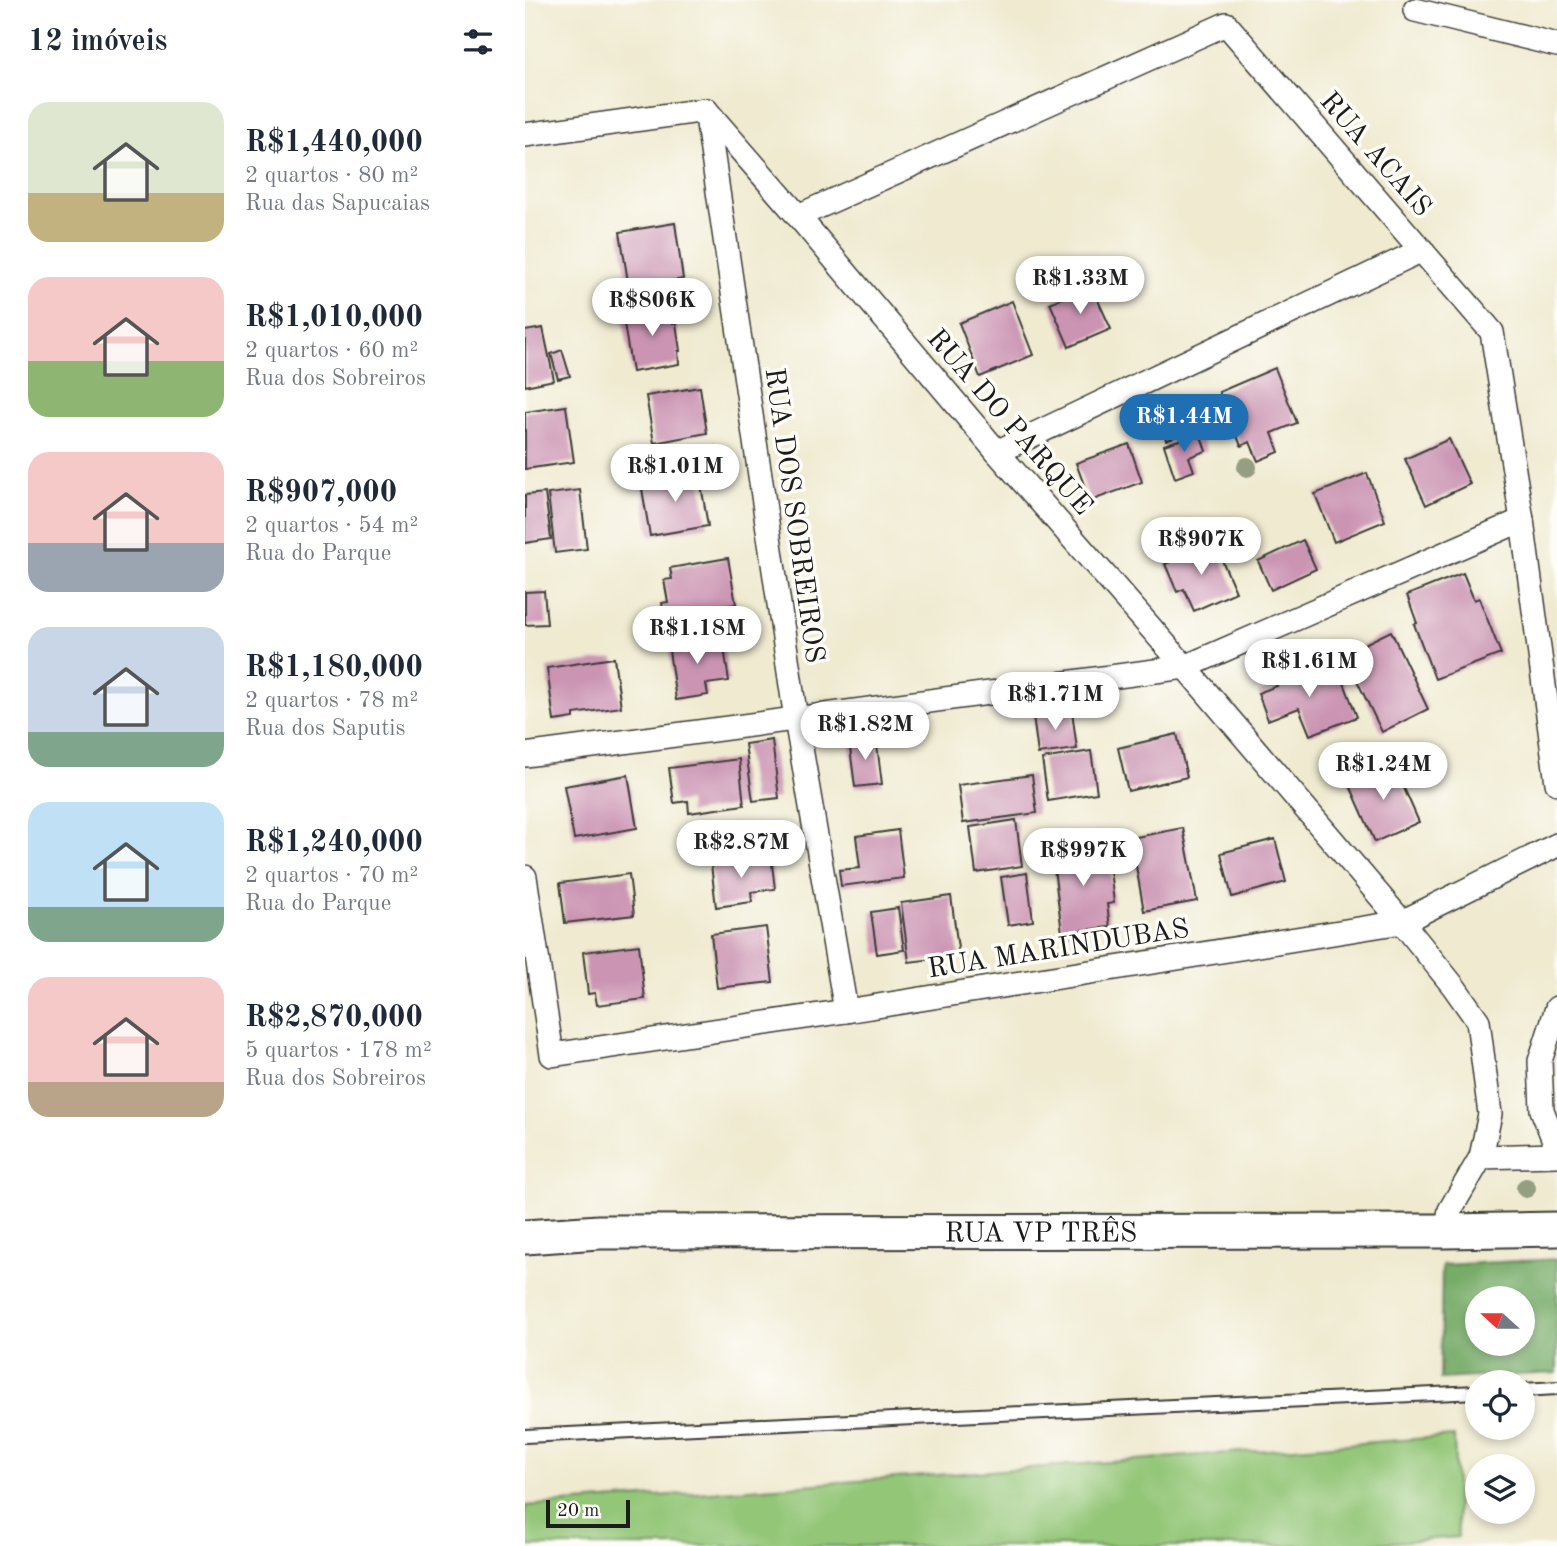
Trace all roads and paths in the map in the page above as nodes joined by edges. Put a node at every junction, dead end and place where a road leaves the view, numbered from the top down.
1 (1415, 10) dead end
2 (1557, 46) edge
3 (706, 110) junction
4 (525, 135) edge
5 (798, 216) junction
6 (1422, 250) junction
7 (997, 452) junction
8 (1522, 520) junction
9 (1185, 667) junction
10 (796, 719) junction
11 (525, 755) edge
12 (1557, 783) edge
13 (1557, 845) edge
14 (525, 877) edge
15 (1402, 922) junction
16 (1557, 1008) edge
17 (846, 1011) junction
18 (1557, 1148) edge
19 (1557, 1155) edge
20 (1481, 1157) junction
21 (1557, 1229) edge
22 (1446, 1231) junction
23 (525, 1237) edge
24 (1557, 1388) edge
25 (1535, 1389) edge
26 (1465, 1393) edge
27 (525, 1436) edge

1 - 2 street
3 - 4 street
3 - 5 street, RUA DO PARQUE
3 - 10 street, RUA DOS SOBREIROS
5 - 6 street, RUA ACAIS
5 - 7 street, RUA DO PARQUE
6 - 7 street
6 - 8 street, RUA ACAIS
7 - 9 street, RUA DO PARQUE
8 - 9 street
8 - 12 street, RUA ACAIS
9 - 10 street
9 - 15 street, RUA DO PARQUE
10 - 11 street
10 - 17 street, RUA DOS SOBREIROS
13 - 15 street, RUA MARINDUBAS
14 - 17 street, RUA MARINDUBAS
15 - 17 street, RUA MARINDUBAS
15 - 20 street, RUA DO PARQUE
16 - 18 street
19 - 20 street
20 - 22 street, RUA DO PARQUE
21 - 22 street, RUA VP TRÊS
22 - 23 street, RUA VP TRÊS
24 - 25 lane
26 - 27 lane

